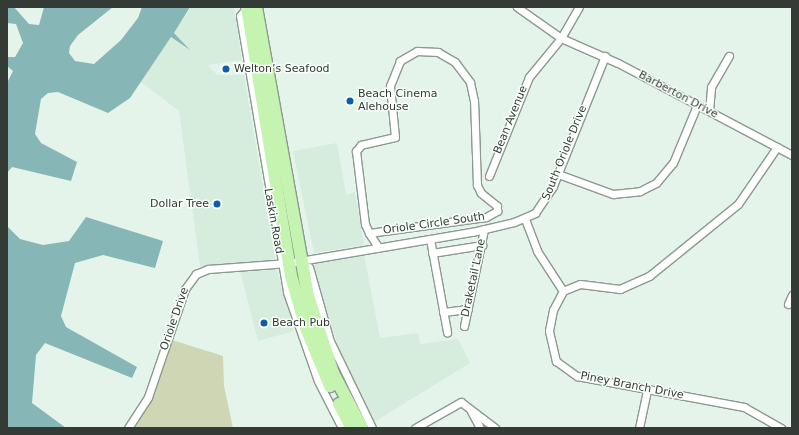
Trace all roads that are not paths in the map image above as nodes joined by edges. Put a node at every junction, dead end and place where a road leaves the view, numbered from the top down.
1 (247, 7) edge
2 (256, 7) edge
3 (517, 7) edge
4 (578, 7) edge
5 (561, 38) junction
6 (605, 56) junction
7 (729, 56) dead end
8 (263, 93) junction
9 (697, 106) junction
10 (709, 111) junction
11 (777, 147) junction
12 (792, 155) edge
13 (558, 174) junction
14 (489, 176) dead end
15 (525, 219) junction
16 (484, 229) junction
17 (369, 233) junction
18 (430, 239) junction
19 (482, 245) junction
20 (378, 247) junction
21 (432, 253) junction
22 (294, 262) junction
23 (563, 291) junction
24 (792, 295) edge
25 (788, 304) dead end
26 (468, 309) junction
27 (443, 312) junction
28 (464, 326) dead end
29 (447, 332) dead end
30 (647, 389) junction
31 (468, 406) junction
32 (128, 428) edge
33 (342, 428) edge
34 (352, 428) edge
35 (362, 428) edge
36 (372, 428) edge
37 (415, 428) edge
38 (480, 428) edge
39 (493, 428) edge
40 (640, 428) edge
41 (781, 428) edge

1 - 8 main road, Laskin Road
2 - 8 main road, Laskin Road
3 - 5 street, Barberton Drive
4 - 5 street, Bean Avenue
5 - 6 street, Barberton Drive
5 - 14 street, Bean Avenue
6 - 9 street, Barberton Drive
6 - 13 street, South Oriole Drive
7 - 10 street
8 - 22 main road, Laskin Road
9 - 10 street, Barberton Drive
9 - 13 street
10 - 11 street, Barberton Drive
11 - 12 street, Barberton Drive
11 - 23 street
13 - 15 street, South Oriole Drive
15 - 16 street, South Oriole Drive
15 - 23 street
16 - 18 street, South Oriole Drive
16 - 19 street, Draketail Lane
17 - 17 street, Oriole Circle South
17 - 20 street, Oriole Circle South
18 - 20 street, South Oriole Drive
18 - 21 street
19 - 21 street
19 - 26 street, Draketail Lane
20 - 22 street, South Oriole Drive
21 - 27 street
22 - 32 street, Oriole Drive
22 - 33 street, Laskin Road
22 - 34 main road, Laskin Road
22 - 35 main road, Laskin Road
22 - 36 street, Laskin Road
23 - 30 street, Piney Branch Drive
24 - 25 street
26 - 27 street
26 - 28 street, Draketail Lane
27 - 29 street
30 - 40 street
30 - 41 street, Piney Branch Drive
31 - 37 street
31 - 38 street
31 - 39 street

